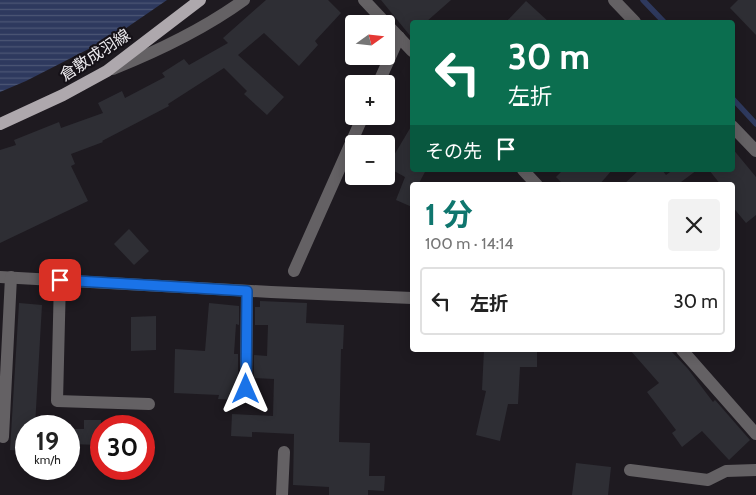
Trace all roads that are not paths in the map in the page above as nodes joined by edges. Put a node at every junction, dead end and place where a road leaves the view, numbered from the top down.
1 (200, 0) edge
2 (244, 0) edge
3 (364, 0) edge
4 (614, 0) edge
5 (633, 20) edge
6 (399, 37) junction
7 (410, 49) edge
8 (107, 71) junction
9 (382, 75) edge
10 (0, 124) edge
11 (359, 125) edge
12 (735, 129) edge
13 (756, 151) edge
14 (525, 172) edge
15 (533, 182) edge
16 (294, 271) dead end
17 (5, 277) edge
18 (60, 280) junction
19 (247, 291) junction
20 (410, 298) edge
21 (684, 352) edge
22 (246, 389) dead end
23 (149, 404) dead end
24 (756, 434) edge
25 (3, 436) dead end
26 (284, 452) dead end
27 (630, 470) dead end
28 (756, 470) edge
29 (282, 495) edge

1 - 8 main road, 倉敷成羽線
2 - 8 street
3 - 6 street
4 - 5 street
6 - 7 street
6 - 9 street
8 - 10 main road, 倉敷成羽線
11 - 16 street
12 - 13 street
14 - 15 street
17 - 18 street
17 - 25 street
18 - 19 street
18 - 23 street
19 - 20 street
19 - 22 street
21 - 24 street
26 - 29 street
27 - 28 street

